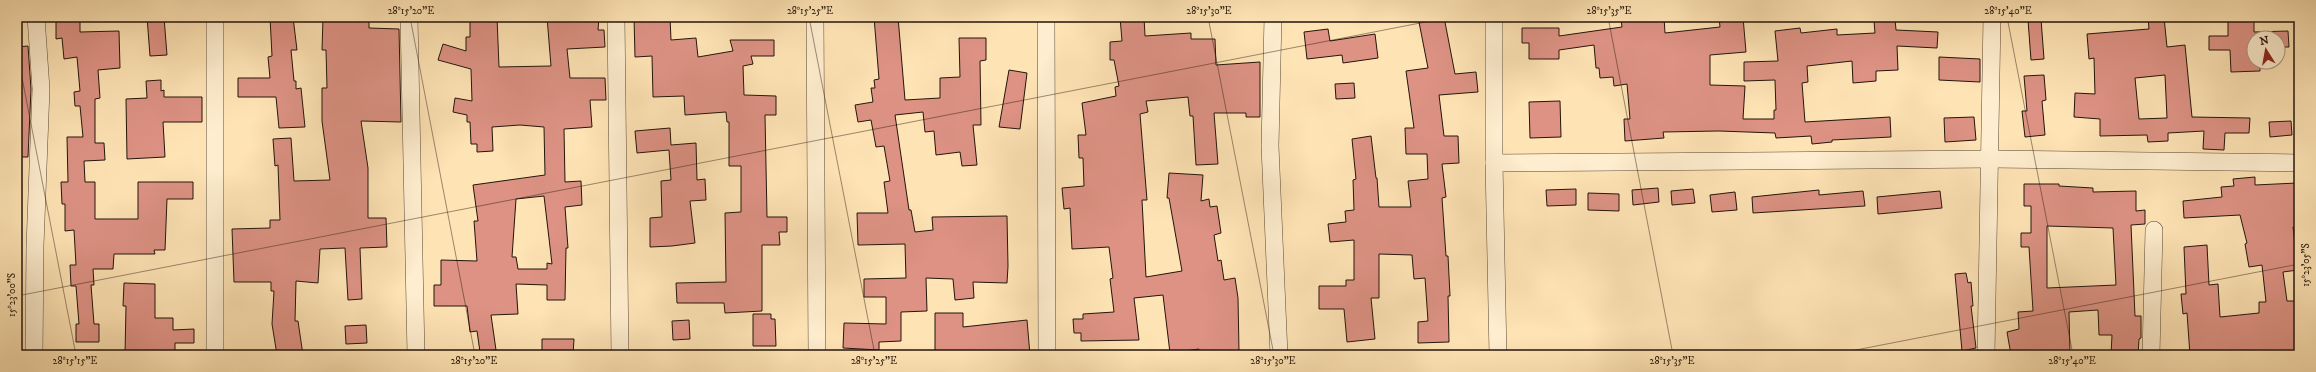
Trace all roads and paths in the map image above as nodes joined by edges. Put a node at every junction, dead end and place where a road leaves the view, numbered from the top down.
1 (36, 17) edge
2 (214, 17) edge
3 (409, 17) edge
4 (616, 17) edge
5 (815, 17) edge
6 (1046, 17) edge
7 (1273, 17) edge
8 (1494, 17) edge
9 (1992, 17) edge
10 (1991, 159) junction
11 (1494, 163) junction
12 (2299, 163) edge
13 (2154, 230) dead end
14 (34, 355) edge
15 (215, 355) edge
16 (416, 355) edge
17 (620, 355) edge
18 (817, 355) edge
19 (1047, 355) edge
20 (1279, 355) edge
21 (1498, 355) edge
22 (1986, 355) edge
23 (2151, 355) edge

1 - 14 street
2 - 15 street
3 - 16 street
4 - 17 street
5 - 18 street
6 - 19 street
7 - 20 street
8 - 11 street
9 - 10 street
10 - 11 street
10 - 12 street
10 - 22 street
11 - 21 street
13 - 23 street

